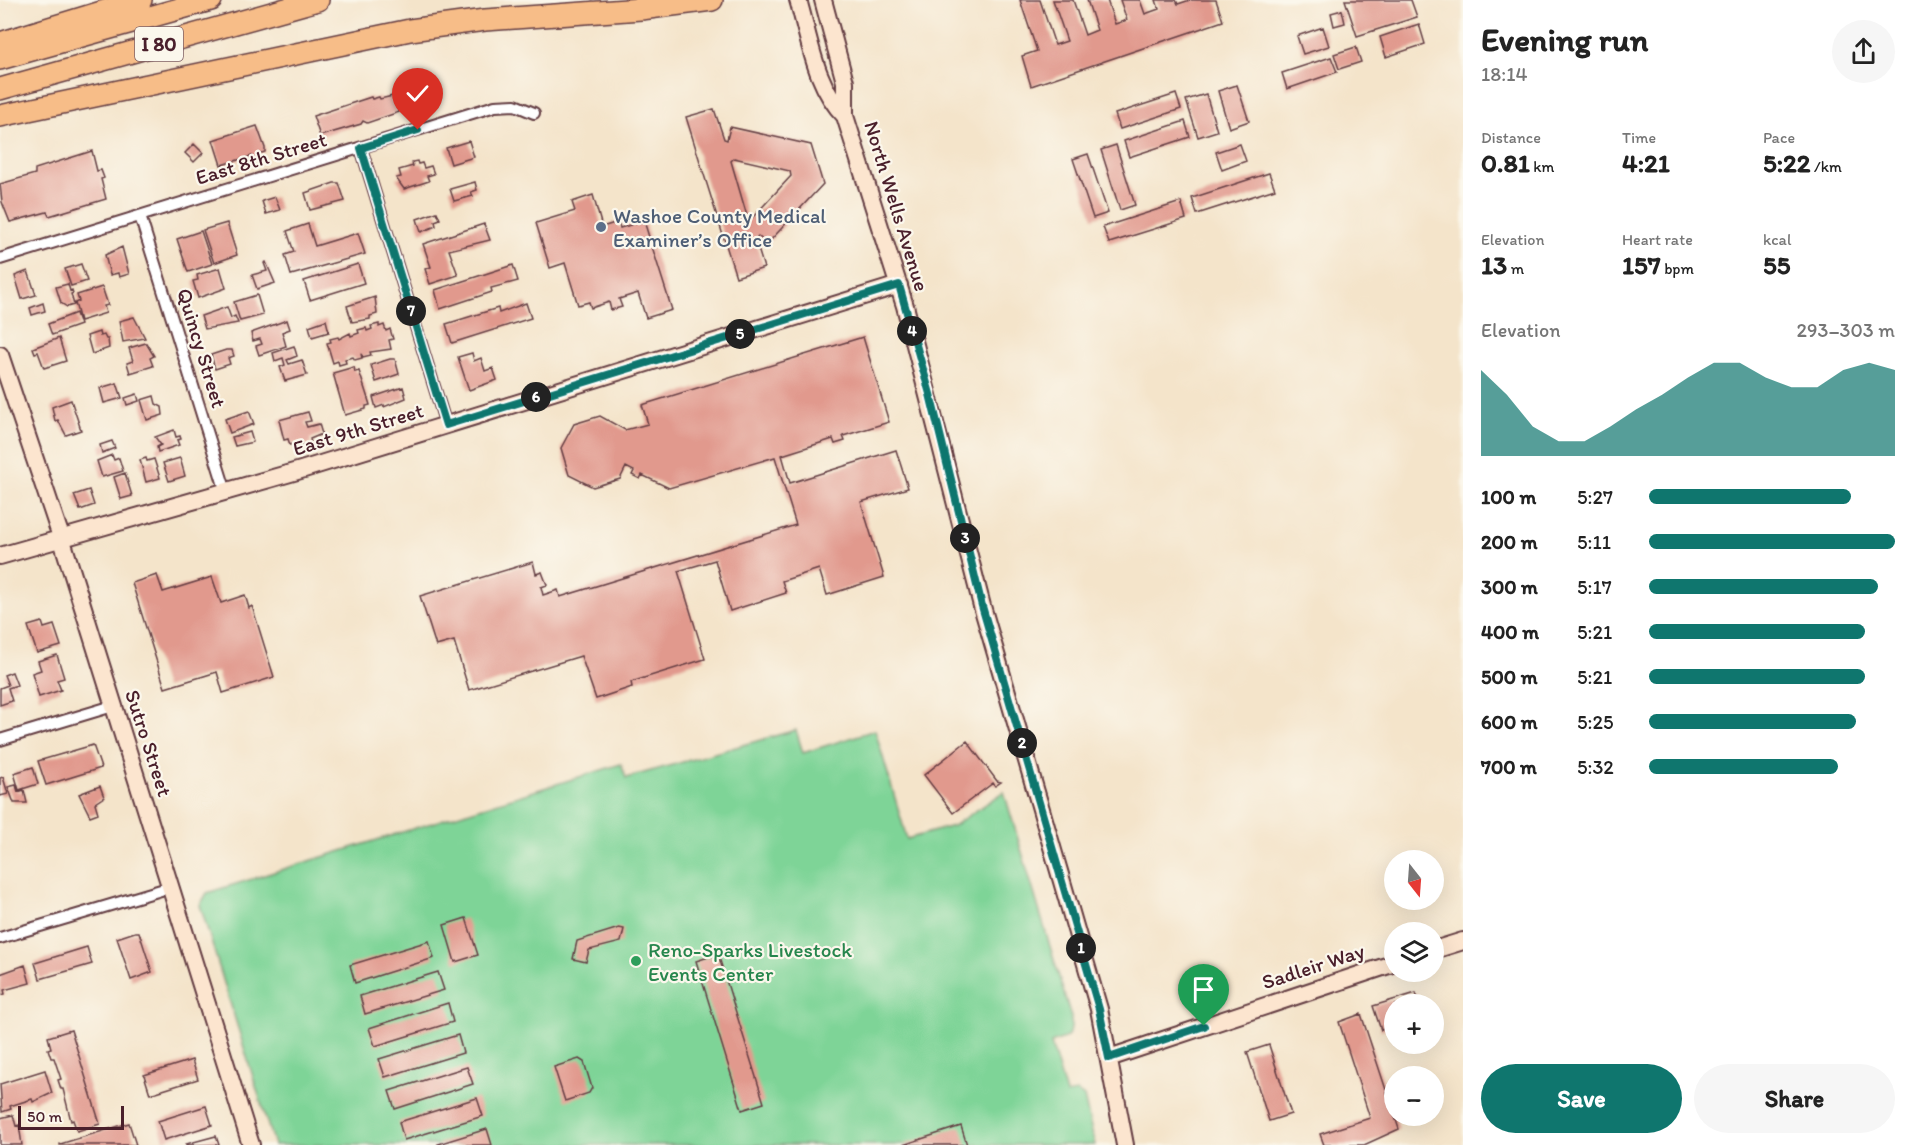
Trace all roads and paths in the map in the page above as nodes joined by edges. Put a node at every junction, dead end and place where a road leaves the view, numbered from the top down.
1 (141, 0) edge
2 (211, 0) edge
3 (318, 0) edge
4 (712, 0) edge
5 (798, 0) edge
6 (823, 0) edge
7 (0, 43) edge
8 (0, 59) edge
9 (0, 89) edge
10 (534, 113) dead end
11 (0, 116) edge
12 (845, 116) junction
13 (361, 148) junction
14 (140, 216) junction
15 (0, 259) edge
16 (899, 285) junction
17 (0, 356) edge
18 (446, 425) junction
19 (226, 492) junction
20 (61, 537) junction
21 (0, 556) edge
22 (113, 706) junction
23 (0, 740) edge
24 (171, 887) junction
25 (0, 938) edge
26 (1463, 941) edge
27 (1444, 947) edge
28 (1384, 967) edge
29 (1109, 1058) junction
30 (251, 1145) edge
31 (1125, 1145) edge

1 - 7 highway
2 - 8 highway, I 80
3 - 9 highway, I 80
4 - 11 highway
5 - 12 street, North Wells Avenue
6 - 12 street, North Wells Avenue
10 - 13 street, East 8th Street
12 - 16 street, North Wells Avenue
13 - 14 street, East 8th Street
13 - 18 street
14 - 15 street, East 8th Street
14 - 19 street, Quincy Street
16 - 18 street, East 9th Street
16 - 29 street, North Wells Avenue
17 - 20 street, Sutro Street
18 - 19 street, East 9th Street
19 - 20 street, East 9th Street
20 - 21 street, East 9th Street
20 - 22 street, Sutro Street
22 - 23 street
22 - 24 street, Sutro Street
24 - 25 street
24 - 30 street, Sutro Street
26 - 27 street
28 - 29 street, Sadleir Way
29 - 31 street, North Wells Avenue

